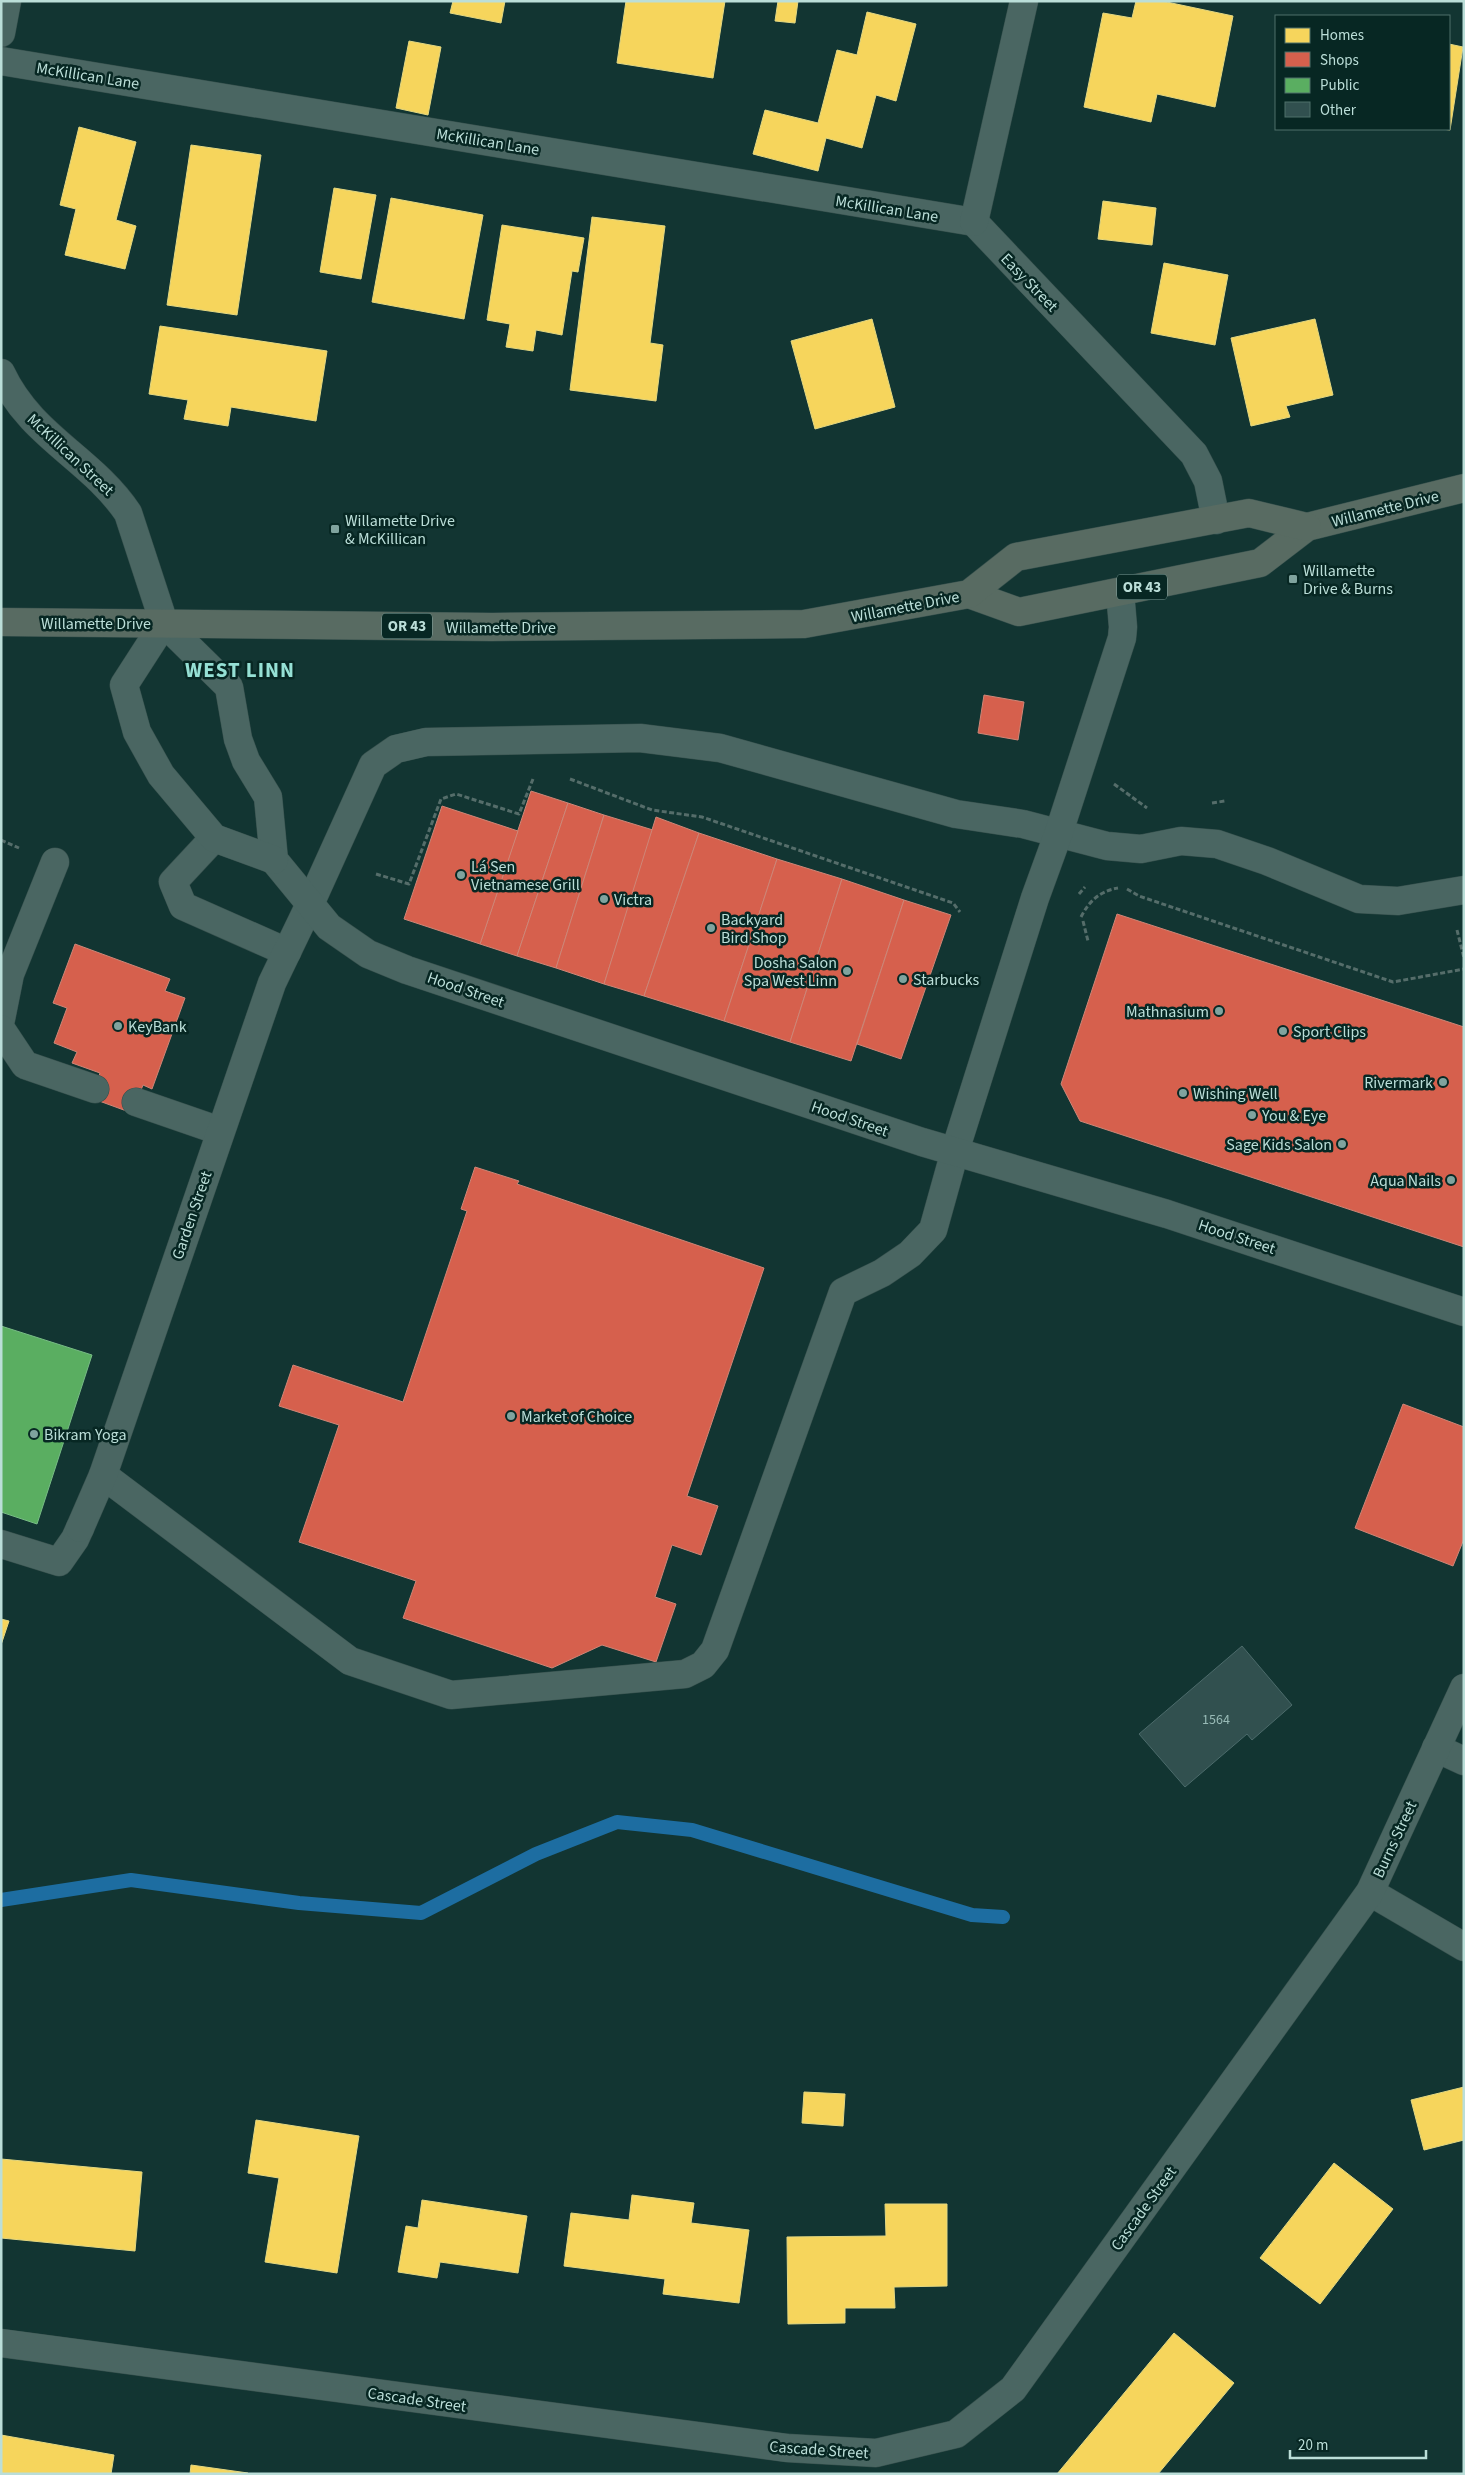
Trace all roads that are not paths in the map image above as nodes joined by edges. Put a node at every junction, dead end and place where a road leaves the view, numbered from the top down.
1 (7, 1) edge
2 (1024, 1) edge
3 (1, 33) edge
4 (1, 61) edge
5 (974, 222) junction
6 (1, 373) edge
7 (1464, 488) edge
8 (1216, 520) junction
9 (1307, 527) junction
10 (1120, 592) junction
11 (969, 594) junction
12 (1, 622) edge
13 (164, 624) junction
14 (1059, 832) junction
15 (214, 838) junction
16 (274, 860) junction
17 (55, 862) dead end
18 (1464, 890) edge
19 (310, 904) junction
20 (287, 952) junction
21 (1, 1019) edge
22 (1, 1029) edge
23 (95, 1089) dead end
24 (136, 1102) dead end
25 (220, 1131) junction
26 (955, 1151) junction
27 (1464, 1312) edge
28 (102, 1475) junction
29 (1, 1544) edge
30 (1464, 1688) edge
31 (1436, 1748) junction
32 (1464, 1761) edge
33 (1370, 1892) junction
34 (1464, 1947) edge
35 (1, 2343) edge

1 - 3 street
2 - 5 street
4 - 5 street, McKillican Lane
5 - 8 street, Easy Street
6 - 13 street, McKillican Street
7 - 9 main road, Willamette Drive / OR 43
8 - 9 main road, Willamette Drive / OR 43
8 - 11 main road, Willamette Drive / OR 43
9 - 10 main road, Willamette Drive / OR 43
10 - 11 main road, Willamette Drive / OR 43
10 - 14 street
11 - 13 main road, Willamette Drive / OR 43
12 - 13 main road, Willamette Drive / OR 43
13 - 15 street
13 - 16 street
14 - 18 street, Garden Street
14 - 19 street, Garden Street
14 - 26 street
15 - 16 street
15 - 20 street
16 - 19 street, Hood Street
17 - 21 street
19 - 20 street, Garden Street
19 - 26 street, Hood Street
20 - 25 street, Garden Street
22 - 23 street
24 - 25 street
25 - 28 street, Garden Street
26 - 27 street, Hood Street
26 - 28 street
28 - 29 street, Garden Street
30 - 31 street, Burns Street
31 - 32 street
31 - 33 street, Burns Street
33 - 34 street, Burns Street
33 - 35 street, Cascade Street

